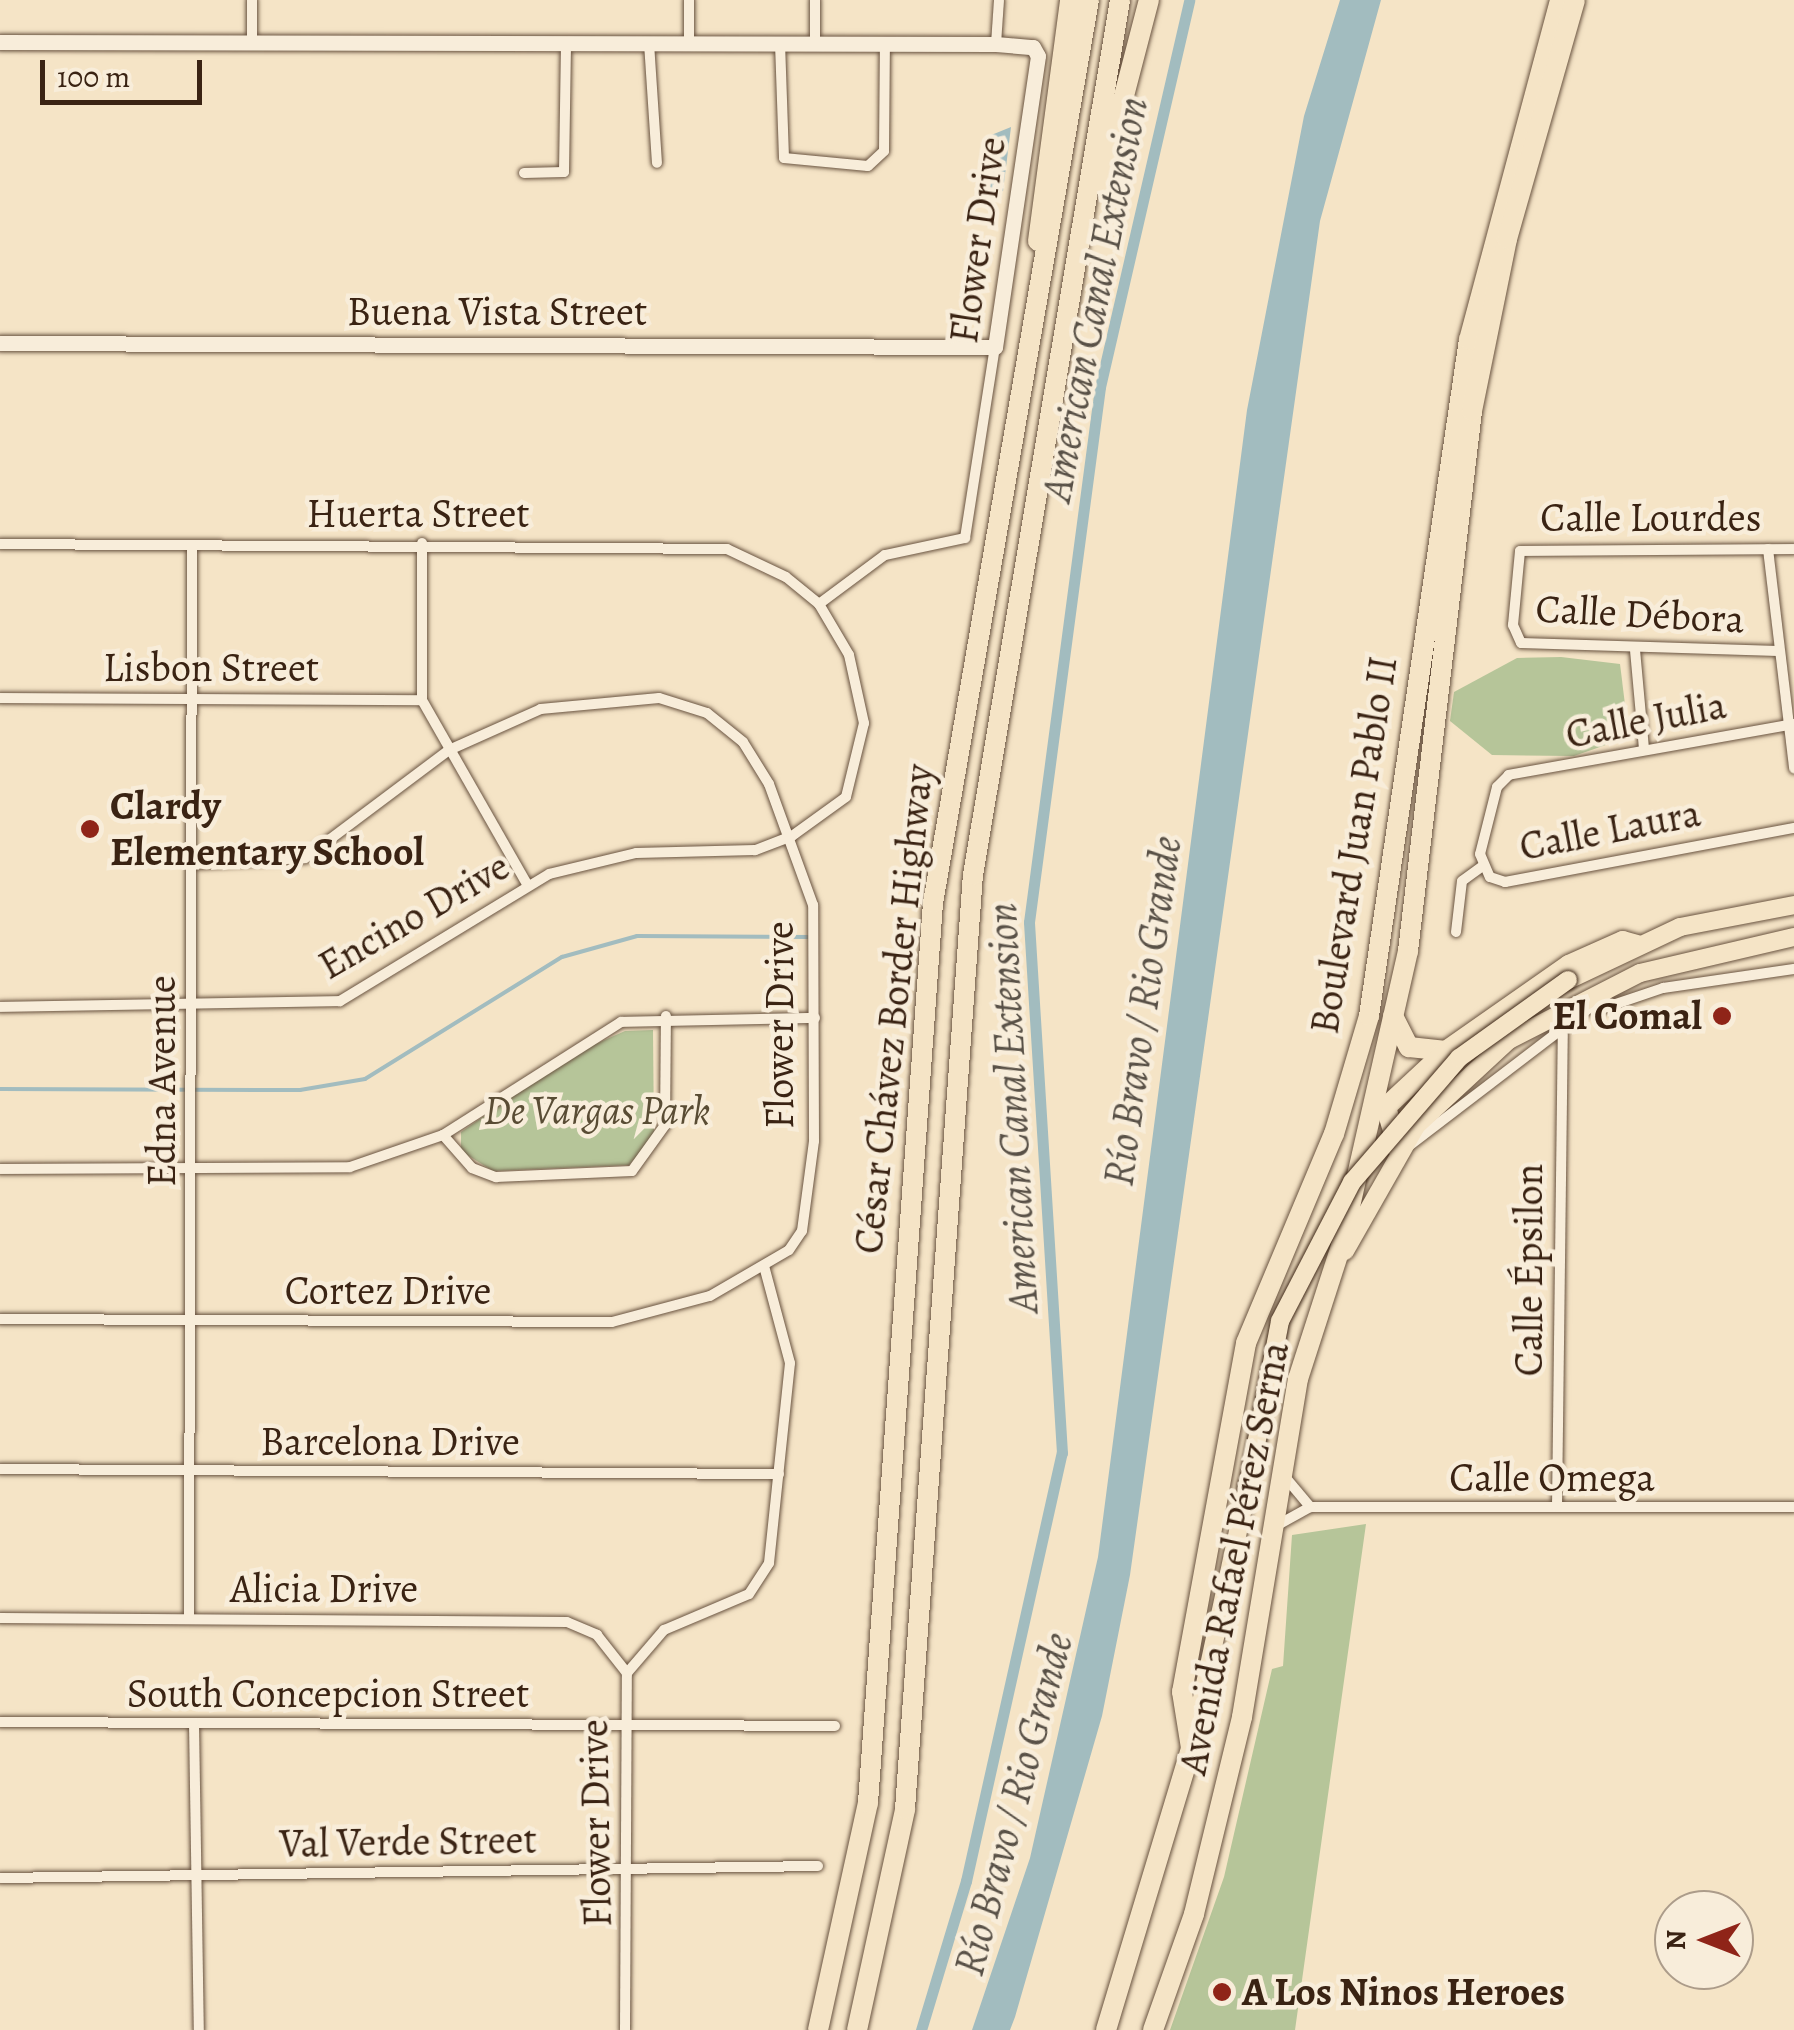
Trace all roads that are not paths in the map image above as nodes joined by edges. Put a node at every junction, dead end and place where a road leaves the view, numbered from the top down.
1 (252, 0) edge
2 (689, 0) edge
3 (815, 0) edge
4 (1000, 0) edge
5 (1070, 0) edge
6 (1089, 0) edge
7 (1120, 0) edge
8 (1149, 0) edge
9 (1560, 0) edge
10 (1574, 0) edge
11 (0, 42) edge
12 (252, 43) junction
13 (566, 43) junction
14 (649, 43) junction
15 (689, 44) junction
16 (780, 44) junction
17 (815, 44) junction
18 (885, 44) junction
19 (996, 44) junction
20 (657, 163) dead end
21 (524, 174) dead end
22 (1035, 306) junction
23 (1063, 336) junction
24 (0, 343) edge
25 (995, 346) junction
26 (422, 543) junction
27 (0, 544) edge
28 (192, 544) junction
29 (1768, 548) junction
30 (1794, 548) edge
31 (1519, 560) joint
32 (819, 604) junction
33 (1635, 650) junction
34 (1778, 652) junction
35 (0, 698) edge
36 (194, 698) junction
37 (422, 700) junction
38 (1791, 725) edge
39 (1644, 748) junction
40 (449, 750) junction
41 (1794, 768) edge
42 (1509, 775) joint
43 (1794, 828) edge
44 (792, 836) junction
45 (192, 864) junction
46 (1482, 866) junction
47 (527, 884) junction
48 (1794, 905) edge
49 (1456, 932) dead end
50 (1794, 937) edge
51 (1637, 944) junction
52 (1794, 969) edge
53 (1617, 983) junction
54 (192, 1006) junction
55 (0, 1007) edge
56 (1592, 1012) junction
57 (666, 1016) junction
58 (1393, 1016) junction
59 (815, 1018) junction
60 (1563, 1034) junction
61 (1446, 1051) junction
62 (443, 1135) junction
63 (1399, 1151) junction
64 (0, 1169) edge
65 (191, 1170) junction
66 (764, 1266) junction
67 (1332, 1278) junction
68 (0, 1319) edge
69 (190, 1320) junction
70 (1282, 1466) junction
71 (0, 1469) edge
72 (190, 1470) junction
73 (779, 1474) junction
74 (1558, 1506) junction
75 (1310, 1507) junction
76 (1794, 1508) edge
77 (1273, 1528) junction
78 (0, 1618) edge
79 (189, 1618) junction
80 (627, 1673) junction
81 (0, 1722) edge
82 (194, 1724) junction
83 (626, 1726) junction
84 (835, 1726) dead end
85 (1191, 1748) junction
86 (818, 1866) dead end
87 (628, 1870) junction
88 (196, 1875) junction
89 (0, 1878) edge
90 (199, 2030) edge
91 (624, 2030) edge
92 (818, 2030) edge
93 (857, 2030) edge
94 (1106, 2030) edge
95 (1153, 2030) edge

1 - 12 street
2 - 15 street
3 - 17 street
4 - 19 street
5 - 22 highway
6 - 22 highway, César Chávez Border Highway
7 - 23 highway, César Chávez Border Highway
8 - 23 highway
9 - 85 highway, Boulevard Juan Pablo II
10 - 58 highway, Boulevard Juan Pablo II
11 - 12 street
12 - 13 street
13 - 14 street
13 - 21 street
14 - 15 street
14 - 20 street
15 - 16 street
16 - 17 street
16 - 18 street
17 - 18 street
18 - 19 street
19 - 25 street, Flower Drive
22 - 92 highway, César Chávez Border Highway
23 - 93 highway, César Chávez Border Highway
24 - 25 street, Buena Vista Street
25 - 32 street, Flower Drive
26 - 28 street, Huerta Street
26 - 32 street, Huerta Street
26 - 37 street
27 - 28 street, Huerta Street
28 - 36 street, Edna Avenue
29 - 30 street, Calle Lourdes
29 - 31 street, Calle Lourdes
29 - 34 street
31 - 33 street, Calle Débora
32 - 44 street
33 - 34 street, Calle Débora
33 - 39 street
34 - 38 street
35 - 36 street, Lisbon Street
36 - 37 street, Lisbon Street
36 - 45 street, Edna Avenue
37 - 40 street
38 - 39 street, Calle Julia
38 - 41 street
39 - 42 street, Calle Julia
40 - 44 street, Flower Drive
40 - 45 street, Flower Drive
40 - 47 street
42 - 46 street, Calle Laura
43 - 46 street, Calle Laura
44 - 47 street, Encino Drive
44 - 59 street, Flower Drive
45 - 54 street, Edna Avenue
46 - 49 street
47 - 54 street, Encino Drive
48 - 51 main road, Avenida Rafael Pérez Serna
50 - 53 main road, Avenida Rafael Pérez Serna
51 - 61 highway
51 - 85 main road, Avenida Rafael Pérez Serna, bridge
52 - 56 street
53 - 56 street
53 - 63 main road, Avenida Rafael Pérez Serna
54 - 55 street, Encino Drive
54 - 65 street, Edna Avenue
56 - 60 street
57 - 59 street
57 - 62 street
57 - 62 street
58 - 61 highway
58 - 67 highway, Boulevard Juan Pablo II
59 - 66 street, Flower Drive
60 - 63 street
60 - 74 street, Calle Épsilon
61 - 63 highway
62 - 65 street
63 - 67 main road, Avenida Rafael Pérez Serna
64 - 65 street
65 - 69 street, Edna Avenue
66 - 69 street, Cortez Drive
66 - 73 street, Flower Drive
67 - 70 highway, Avenida Rafael Pérez Serna
68 - 69 street, Cortez Drive
69 - 72 street, Edna Avenue
70 - 75 street
70 - 77 highway, Avenida Rafael Pérez Serna
71 - 72 street, Barcelona Drive
72 - 73 street, Barcelona Drive
72 - 79 street, Edna Avenue
73 - 80 street, Flower Drive
74 - 75 street, Calle Omega
74 - 76 street, Calle Omega
75 - 77 street
77 - 95 highway, Avenida Rafael Pérez Serna
78 - 79 street, Alicia Drive
79 - 80 street, Alicia Drive
80 - 83 street, Flower Drive
81 - 82 street, South Concepcion Street
82 - 83 street, South Concepcion Street
82 - 88 street
83 - 84 street, South Concepcion Street
83 - 87 street, Flower Drive
85 - 94 highway, Avenida Rafael Pérez Serna
86 - 87 street, Val Verde Street
87 - 88 street, Val Verde Street
87 - 91 street, Flower Drive
88 - 89 street, Val Verde Street
88 - 90 street

